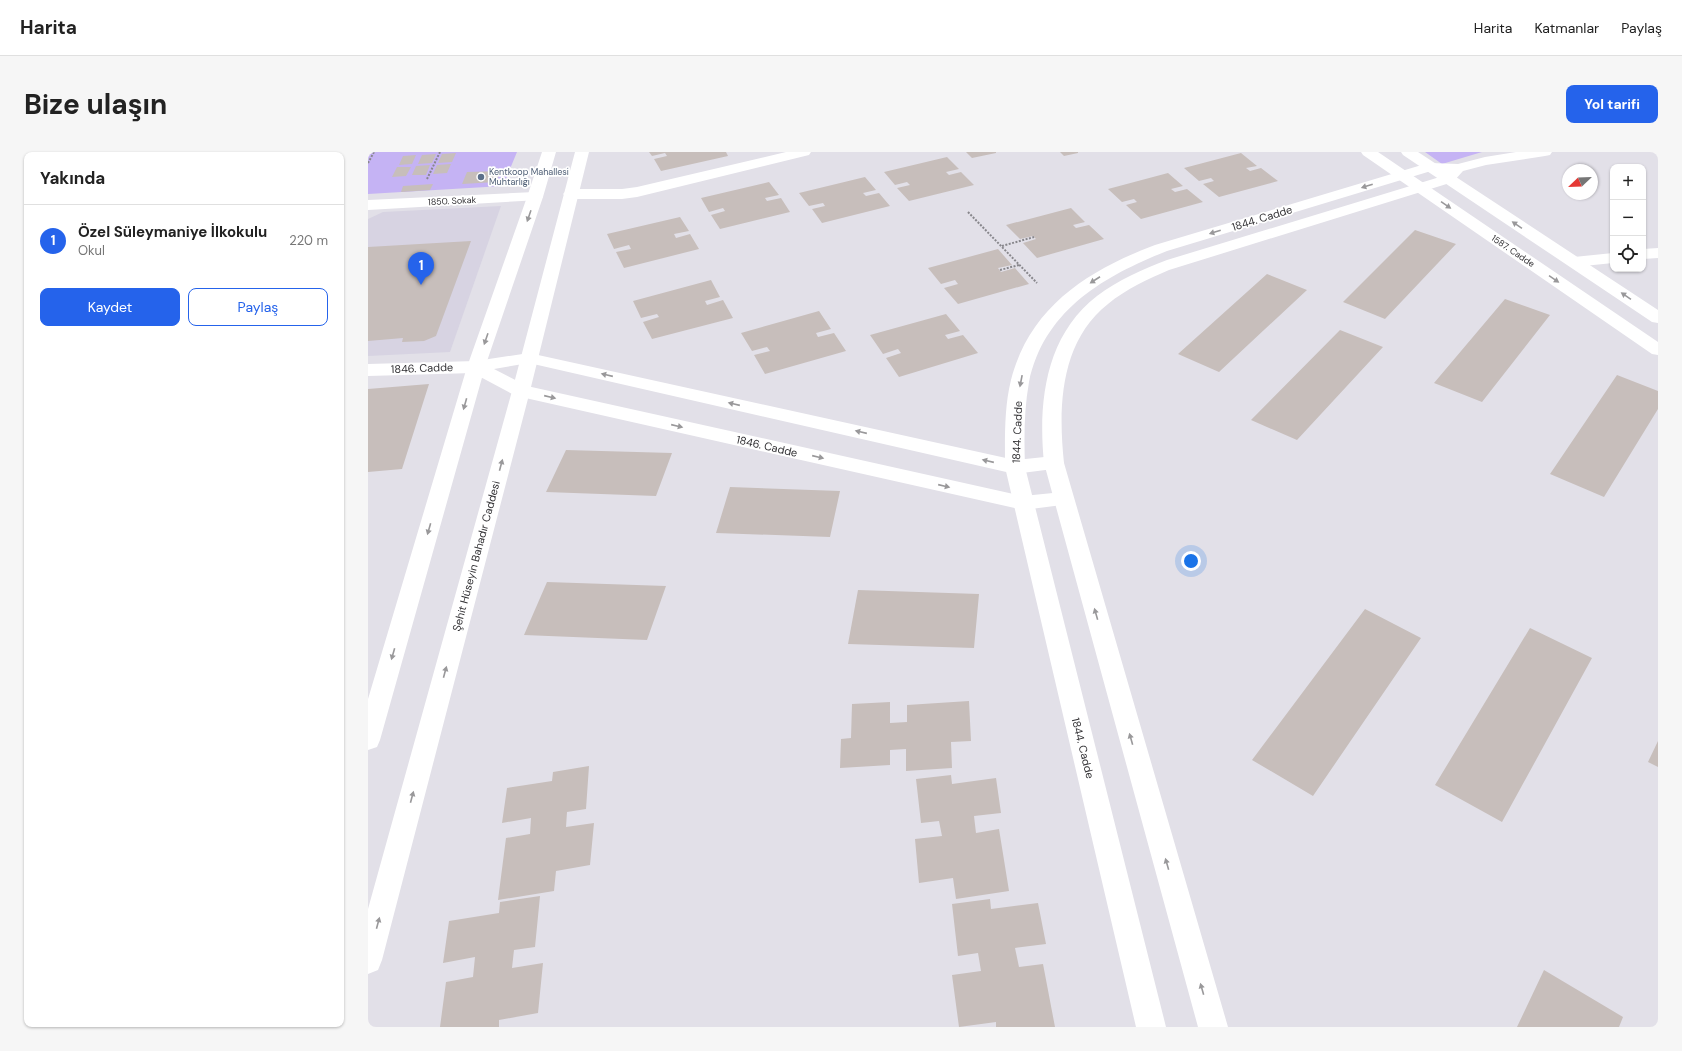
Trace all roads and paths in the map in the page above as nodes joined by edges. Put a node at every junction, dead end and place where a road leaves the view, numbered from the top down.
1 (374, 152) edge
2 (549, 152) edge
3 (582, 152) edge
4 (804, 152) edge
5 (1368, 152) edge
6 (1408, 152) edge
7 (1545, 152) edge
8 (368, 163) edge
9 (1430, 167) junction
10 (1453, 173) junction
11 (1402, 176) junction
12 (1419, 187) junction
13 (571, 194) junction
14 (536, 197) junction
15 (368, 205) edge
16 (968, 212) dead end
17 (1034, 237) dead end
18 (1002, 246) junction
19 (1658, 253) edge
20 (1646, 254) edge
21 (1610, 258) edge
22 (1574, 262) junction
23 (1019, 265) junction
24 (1000, 270) dead end
25 (1037, 283) dead end
26 (1658, 318) edge
27 (1658, 350) edge
28 (529, 358) junction
29 (476, 367) junction
30 (368, 370) edge
31 (521, 391) junction
32 (1054, 463) junction
33 (1015, 467) junction
34 (1063, 499) junction
35 (1023, 503) junction
36 (368, 740) edge
37 (368, 960) edge
38 (1151, 1027) edge
39 (1213, 1027) edge

1 - 8 path
2 - 14 street
3 - 13 street, Şehit Hüseyin Bahadır Caddesi
4 - 13 street
5 - 11 street, 1587. Cadde
6 - 9 street
7 - 10 street, 1844. Cadde
9 - 10 street, 1844. Cadde
9 - 11 street, 1844. Cadde
10 - 12 street, 1844. Cadde
22 -> 10 street
11 - 12 street, 1587. Cadde
11 -> 33 street, 1844. Cadde
12 -> 27 street, 1587. Cadde
12 - 32 street, 1844. Cadde
13 - 28 street, Şehit Hüseyin Bahadır Caddesi
14 - 15 street, 1850. Sokak
14 -> 29 street
16 - 18 path
17 - 18 path
18 - 23 path
19 - 20 street
21 - 22 street
26 -> 22 street
23 - 24 path
23 - 25 path
28 - 29 street, 1846. Cadde
28 - 31 street, Şehit Hüseyin Bahadır Caddesi
33 -> 28 street, 1846. Cadde
29 - 30 street, 1846. Cadde
29 - 31 street, 1846. Cadde
29 -> 36 street
31 -> 35 street, 1846. Cadde
37 -> 31 street, Şehit Hüseyin Bahadır Caddesi
32 - 33 street, 1846. Cadde
32 - 34 street, 1844. Cadde
33 - 35 street, 1844. Cadde
34 - 35 street, 1846. Cadde
39 -> 34 street, 1844. Cadde
35 - 38 street, 1844. Cadde

